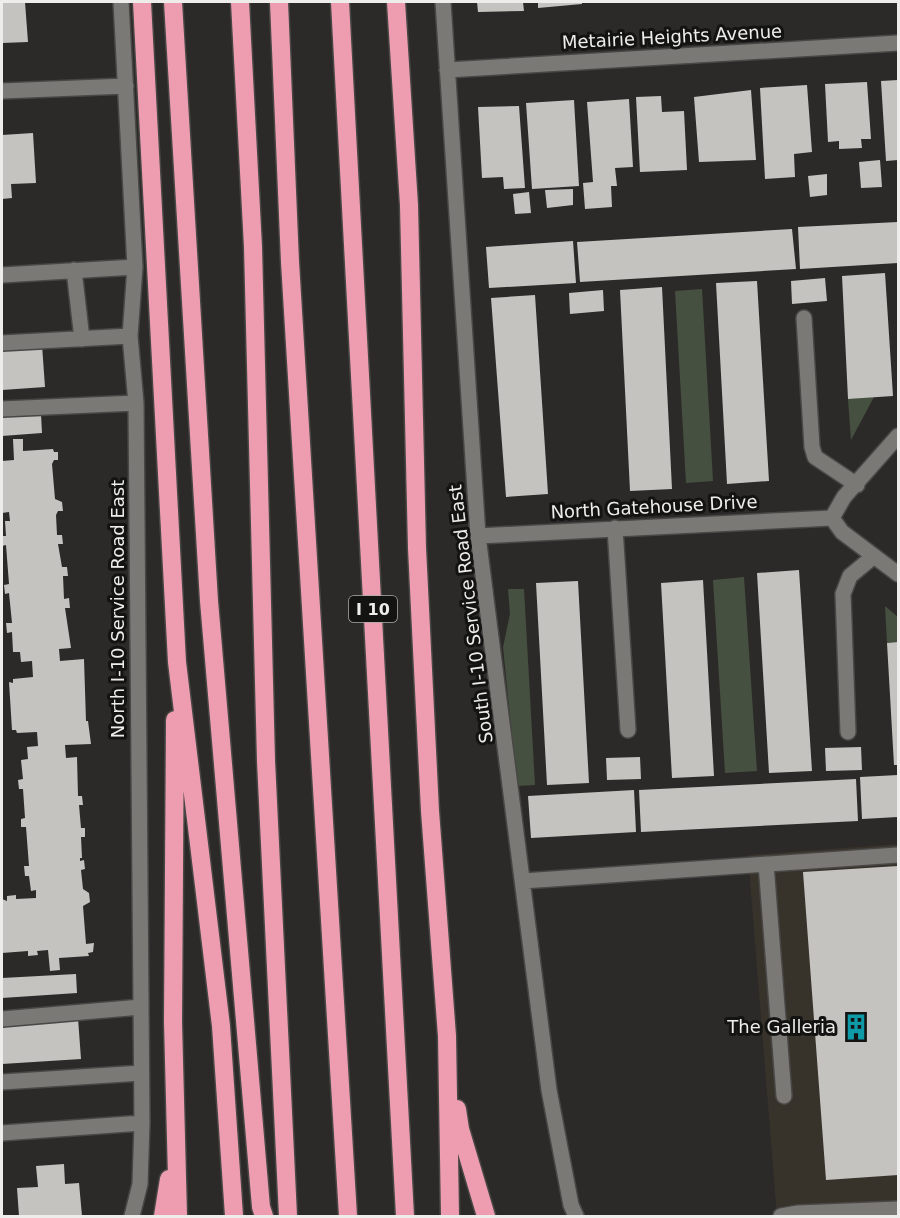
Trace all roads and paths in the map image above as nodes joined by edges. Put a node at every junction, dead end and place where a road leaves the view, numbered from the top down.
1 (121, 2) edge
2 (142, 2) edge
3 (173, 2) edge
4 (240, 2) edge
5 (279, 2) edge
6 (340, 2) edge
7 (396, 2) edge
8 (443, 2) edge
9 (898, 43) edge
10 (447, 70) junction
11 (126, 86) junction
12 (2, 91) edge
13 (135, 267) junction
14 (74, 270) junction
15 (2, 274) edge
16 (804, 318) dead end
17 (130, 336) junction
18 (82, 339) junction
19 (2, 343) edge
20 (136, 403) junction
21 (2, 409) edge
22 (898, 436) edge
23 (857, 485) junction
24 (832, 518) junction
25 (615, 528) junction
26 (478, 536) junction
27 (874, 556) junction
28 (898, 574) edge
29 (177, 662) junction
30 (628, 730) dead end
31 (848, 732) dead end
32 (898, 855) edge
33 (766, 864) junction
34 (523, 881) junction
35 (141, 1006) junction
36 (2, 1019) edge
37 (447, 1036) junction
38 (141, 1073) junction
39 (2, 1082) edge
40 (784, 1096) dead end
41 (142, 1123) junction
42 (2, 1133) edge
43 (175, 1148) junction
44 (898, 1209) edge
45 (132, 1216) edge
46 (164, 1216) edge
47 (178, 1216) edge
48 (234, 1216) edge
49 (264, 1216) edge
50 (288, 1216) edge
51 (348, 1216) edge
52 (405, 1216) edge
53 (450, 1216) edge
54 (486, 1216) edge
55 (576, 1216) edge
56 (781, 1216) edge

1 - 11 street, North I-10 Service Road East
2 - 29 highway
3 - 49 highway
4 - 50 highway
5 - 51 highway
6 - 52 highway, I 10
7 - 37 highway
8 - 10 street, South I-10 Service Road East
9 - 10 street, Metairie Heights Avenue
10 - 26 street, South I-10 Service Road East
11 - 12 street
11 - 13 street, North I-10 Service Road East
13 - 14 street
13 - 17 street, North I-10 Service Road East
14 - 15 street
14 - 18 street
16 - 23 street
17 - 18 street
17 - 20 street, North I-10 Service Road East
18 - 19 street
20 - 21 street
20 - 35 street, North I-10 Service Road East
22 - 23 street
23 - 24 street
24 - 25 street, North Gatehouse Drive
24 - 27 street
25 - 26 street, North Gatehouse Drive
25 - 30 street
26 - 34 street, South I-10 Service Road East
27 - 28 street
27 - 31 street
29 - 43 highway
29 - 48 highway
32 - 33 street
33 - 34 street
33 - 40 street
34 - 55 street, South I-10 Service Road East
35 - 36 street
35 - 38 street, North I-10 Service Road East
37 - 53 highway
37 - 54 highway
38 - 39 street
38 - 41 street, North I-10 Service Road East
41 - 42 street
41 - 45 street, North I-10 Service Road East
43 - 46 highway
43 - 47 highway
44 - 56 street

